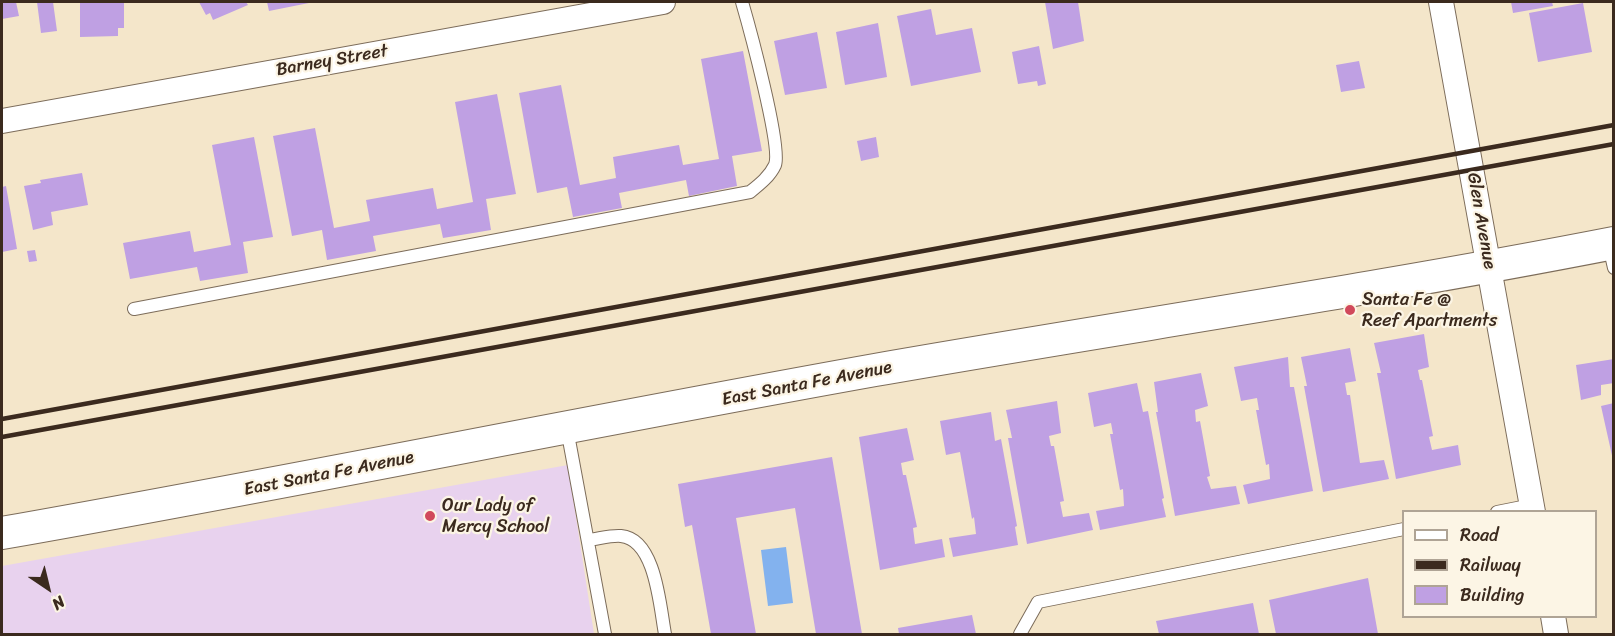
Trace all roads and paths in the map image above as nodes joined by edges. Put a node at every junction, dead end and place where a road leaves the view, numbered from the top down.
1 (663, 2) edge
2 (742, 2) edge
3 (1441, 2) edge
4 (2, 121) edge
5 (1612, 252) edge
6 (1490, 268) junction
7 (134, 309) dead end
8 (567, 429) junction
9 (1532, 508) edge
10 (1514, 510) edge
11 (1402, 529) edge
12 (2, 533) edge
13 (588, 540) junction
14 (1553, 618) edge
15 (605, 634) edge
16 (665, 634) edge
17 (1020, 634) edge
18 (1556, 634) edge

1 - 4 street, Barney Street
2 - 7 lane
3 - 6 street, Glen Avenue
5 - 6 street, East Santa Fe Avenue
6 - 8 street, East Santa Fe Avenue
6 - 9 street, Glen Avenue
8 - 12 street, East Santa Fe Avenue
8 - 13 lane
9 - 10 lane
11 - 17 lane
13 - 15 lane
13 - 16 lane
14 - 18 street

